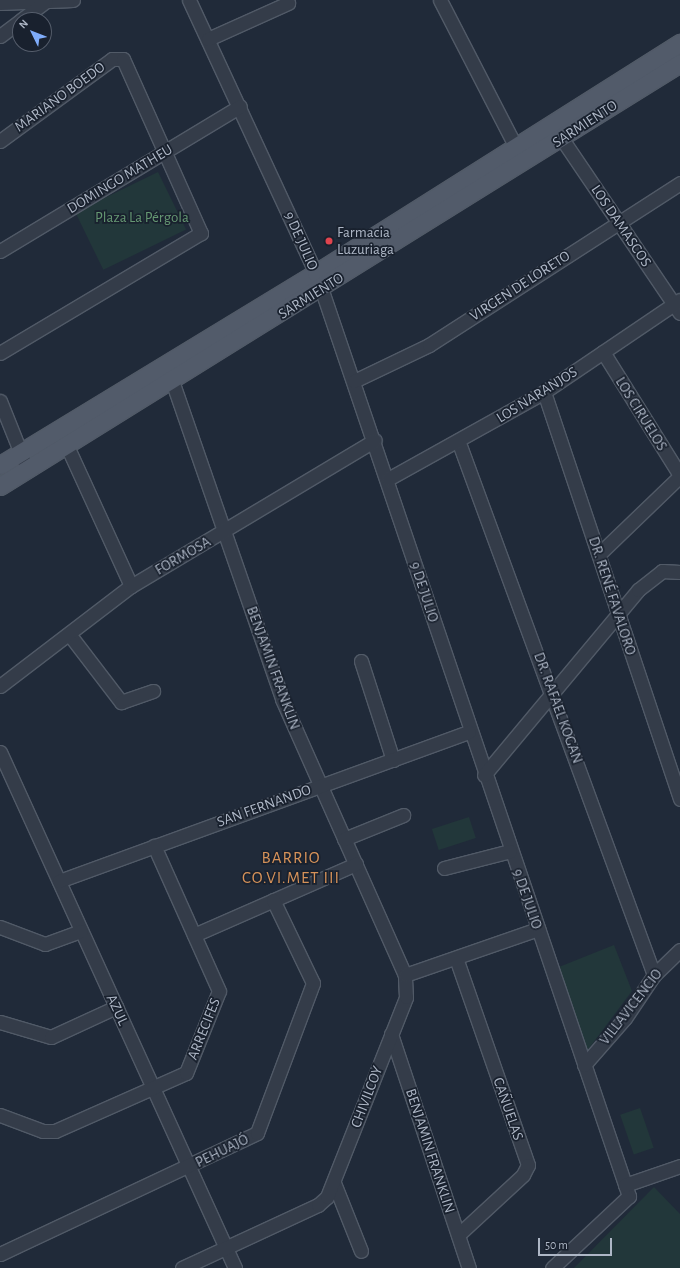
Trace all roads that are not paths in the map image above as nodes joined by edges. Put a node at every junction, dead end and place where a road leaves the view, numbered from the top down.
1 (73, 0) edge
2 (189, 0) edge
3 (440, 0) edge
4 (46, 1) junction
5 (288, 3) dead end
6 (0, 4) edge
7 (31, 12) edge
8 (12, 26) edge
9 (0, 36) edge
10 (208, 39) junction
11 (680, 43) edge
12 (680, 64) edge
13 (240, 106) junction
14 (562, 139) junction
15 (0, 141) edge
16 (516, 147) junction
17 (164, 153) junction
18 (680, 183) edge
19 (618, 222) junction
20 (0, 251) edge
21 (316, 273) junction
22 (322, 289) junction
23 (678, 306) edge
24 (603, 352) junction
25 (0, 353) edge
26 (166, 364) junction
27 (172, 381) junction
28 (354, 381) junction
29 (544, 392) junction
30 (0, 401) edge
31 (374, 440) junction
32 (459, 443) junction
33 (67, 446) junction
34 (20, 453) junction
35 (0, 465) edge
36 (27, 470) junction
37 (680, 476) edge
38 (388, 479) junction
39 (0, 486) edge
40 (224, 532) junction
41 (599, 554) junction
42 (680, 572) edge
43 (131, 586) junction
44 (617, 614) junction
45 (69, 634) junction
46 (362, 661) dead end
47 (0, 686) edge
48 (153, 691) dead end
49 (552, 691) junction
50 (469, 732) junction
51 (0, 752) edge
52 (393, 760) junction
53 (484, 775) junction
54 (320, 786) junction
55 (680, 799) edge
56 (403, 815) dead end
57 (344, 839) junction
58 (154, 846) junction
59 (510, 851) junction
60 (356, 864) junction
61 (444, 868) dead end
62 (59, 880) junction
63 (273, 900) junction
64 (0, 927) edge
65 (538, 929) junction
66 (80, 931) junction
67 (194, 935) junction
68 (680, 950) edge
69 (456, 958) junction
70 (405, 975) junction
71 (654, 975) junction
72 (116, 1006) junction
73 (0, 1022) edge
74 (391, 1034) junction
75 (584, 1065) junction
76 (153, 1088) junction
77 (0, 1115) edge
78 (680, 1166) edge
79 (189, 1167) junction
80 (334, 1183) junction
81 (627, 1190) junction
82 (458, 1235) junction
83 (226, 1248) junction
84 (361, 1251) dead end
85 (0, 1254) edge
86 (182, 1268) edge
87 (235, 1268) edge
88 (469, 1268) edge
89 (552, 1268) edge

1 - 4 street
2 - 10 street, 9 DE JULIO
3 - 16 street
4 - 6 street
4 - 7 street
5 - 10 street
8 - 9 street
10 - 13 street, 9 DE JULIO
11 - 16 main road, SARMIENTO
12 - 14 main road, SARMIENTO
13 - 17 street, DOMINGO MATHEU
13 - 21 street, 9 DE JULIO
14 - 19 street, LOS DAMASCOS
14 - 22 main road, SARMIENTO
15 - 17 street, MARIANO BOEDO
16 - 21 main road, SARMIENTO
17 - 20 street, DOMINGO MATHEU
17 - 25 street
18 - 19 street, VIRGEN DE LORETO
19 - 23 street, LOS DAMASCOS
19 - 28 street, VIRGEN DE LORETO
21 - 22 street, 9 DE JULIO
21 - 26 main road, SARMIENTO
22 - 27 main road, SARMIENTO
22 - 28 street, 9 DE JULIO
23 - 24 street, LOS NARANJOS
24 - 29 street, LOS NARANJOS
24 - 37 street, LOS CIRUELOS
26 - 27 street, BENJAMIN FRANKLIN
26 - 34 main road, SARMIENTO
27 - 33 main road, SARMIENTO
27 - 40 street, BENJAMIN FRANKLIN
28 - 31 street, 9 DE JULIO
29 - 32 street, LOS NARANJOS
29 - 41 street, DR. RENÉ FAVALORO
30 - 34 street
31 - 38 street, 9 DE JULIO
31 - 40 street, FORMOSA
32 - 38 street, LOS NARANJOS
32 - 49 street, DR. RAFAEL KOGAN
33 - 36 main road, SARMIENTO
33 - 43 street
34 - 35 main road, SARMIENTO
34 - 36 street
36 - 39 main road, SARMIENTO
37 - 41 street
38 - 50 street, 9 DE JULIO
40 - 43 street, FORMOSA
40 - 54 street, BENJAMIN FRANKLIN
41 - 44 street, DR. RENÉ FAVALORO
42 - 44 street
43 - 45 street, FORMOSA
44 - 49 street
44 - 55 street, DR. RENÉ FAVALORO
45 - 47 street, FORMOSA
45 - 48 street
46 - 52 street
49 - 53 street
49 - 71 street, DR. RAFAEL KOGAN
50 - 52 street, SAN FERNANDO
50 - 53 street, 9 DE JULIO
51 - 62 street, AZUL
52 - 54 street, SAN FERNANDO
53 - 59 street, 9 DE JULIO
54 - 57 street, BENJAMIN FRANKLIN
54 - 58 street, SAN FERNANDO
56 - 57 street
57 - 60 street, BENJAMIN FRANKLIN
58 - 62 street, SAN FERNANDO
58 - 67 street, ARRECIFES
59 - 61 street
59 - 65 street, 9 DE JULIO
60 - 63 street
60 - 70 street, BENJAMIN FRANKLIN
62 - 66 street, AZUL
63 - 67 street
63 - 79 street, PEHUAJÓ
64 - 66 street
65 - 69 street
65 - 75 street, 9 DE JULIO
66 - 72 street, AZUL
67 - 76 street, ARRECIFES
68 - 71 street, VILLAVICENCIO
69 - 70 street
69 - 82 street, CAÑUELAS
70 - 74 street, CHIVILCOY
71 - 75 street, VILLAVICENCIO
72 - 73 street
72 - 76 street, AZUL
74 - 80 street, CHIVILCOY
74 - 82 street, BENJAMIN FRANKLIN
75 - 81 street, 9 DE JULIO
76 - 77 street, ARRECIFES
76 - 79 street, AZUL
78 - 81 street
79 - 83 street, AZUL
79 - 85 street, PEHUAJÓ
80 - 83 street, CHIVILCOY
80 - 84 street
81 - 89 street
82 - 88 street, BENJAMIN FRANKLIN
83 - 86 street, CHIVILCOY
83 - 87 street, AZUL

